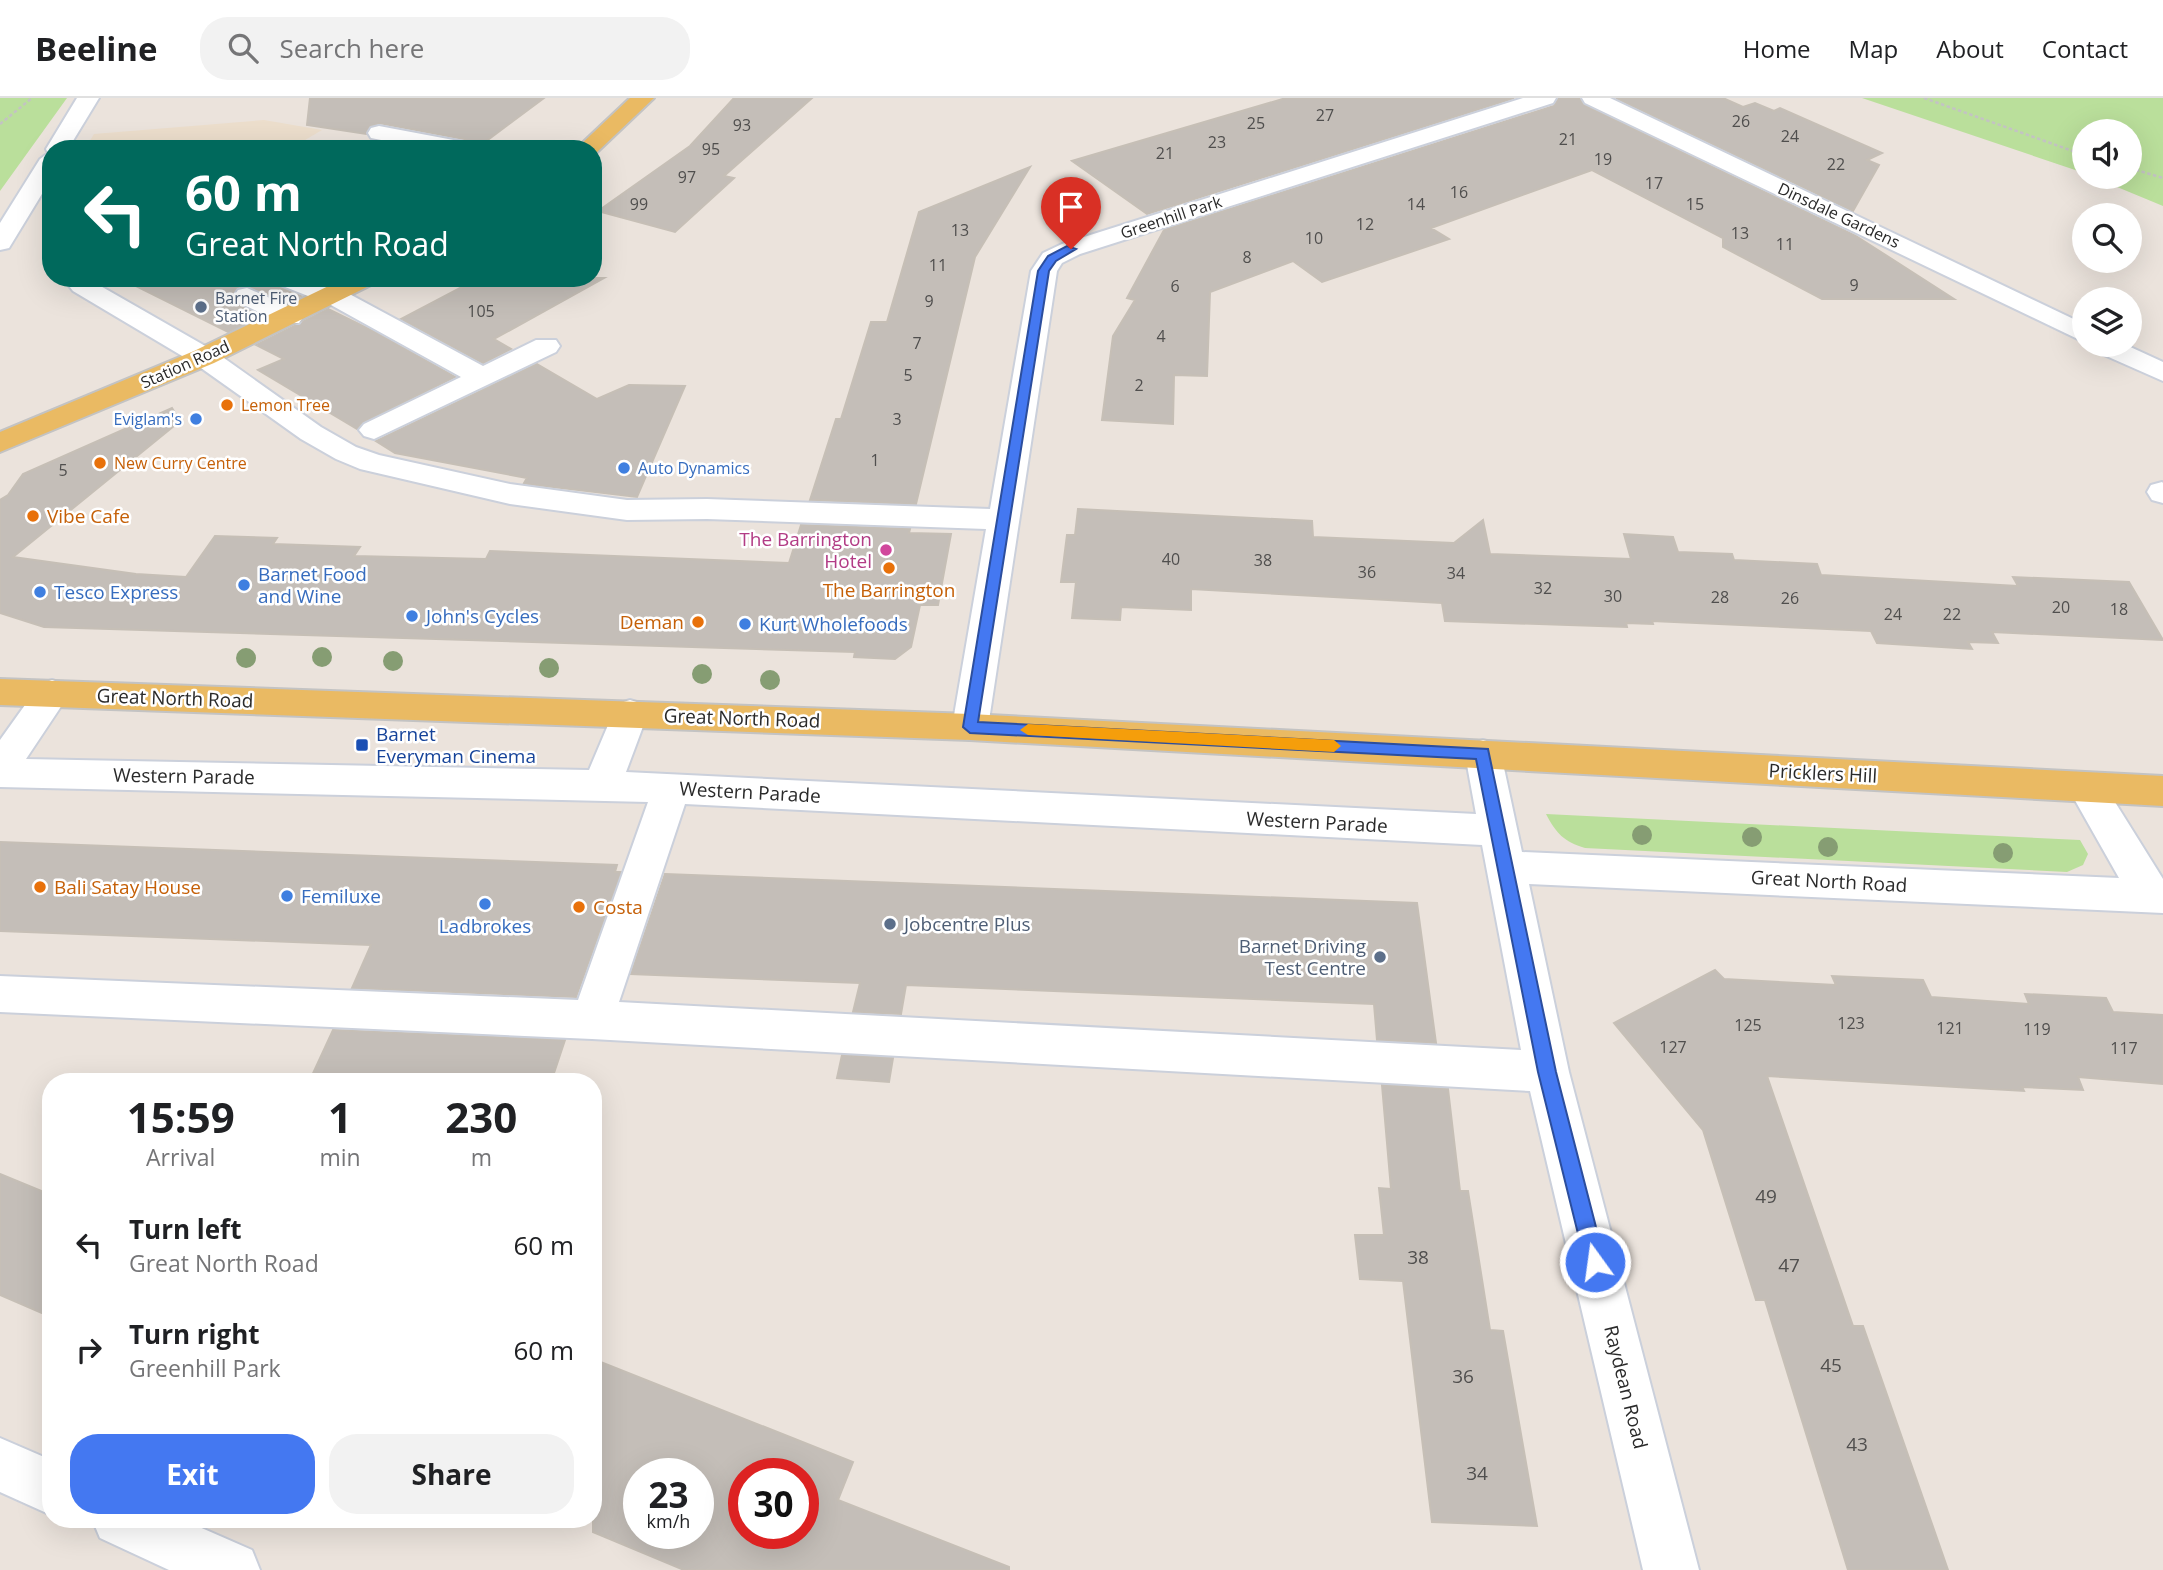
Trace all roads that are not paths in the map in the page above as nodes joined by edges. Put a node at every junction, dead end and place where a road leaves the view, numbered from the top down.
1 (88, 98) edge
2 (643, 98) edge
3 (1545, 98) edge
4 (1592, 98) edge
5 (379, 133) dead end
6 (62, 140) edge
7 (416, 140) edge
8 (597, 140) edge
9 (42, 174) edge
10 (0, 243) edge
11 (84, 287) edge
12 (306, 287) edge
13 (349, 287) edge
14 (247, 296) dead end
15 (331, 297) junction
16 (290, 317) junction
17 (2072, 328) edge
18 (546, 346) dead end
19 (204, 357) junction
20 (2130, 357) edge
21 (2163, 373) edge
22 (483, 377) junction
23 (374, 430) dead end
24 (0, 443) edge
25 (1003, 520) junction
26 (0, 692) edge
27 (52, 693) junction
28 (631, 713) junction
29 (970, 727) junction
30 (1483, 754) junction
31 (0, 771) edge
32 (602, 785) junction
33 (672, 788) junction
34 (2087, 788) junction
35 (2163, 791) edge
36 (1503, 849) junction
37 (2157, 896) edge
38 (0, 994) edge
39 (592, 1020) junction
40 (1547, 1072) junction
41 (0, 1465) edge
42 (42, 1484) edge
43 (139, 1528) edge
44 (232, 1570) edge
45 (1671, 1570) edge

1 - 6 street
2 - 8 main road
3 - 25 street, Greenhill Park
4 - 17 street, Dinsdale Gardens
5 - 7 street
9 - 10 street
11 - 19 street
12 - 15 street
13 - 15 main road, Station Road
14 - 16 street
15 - 16 main road, Station Road
15 - 22 street
16 - 19 main road, Station Road
18 - 22 street
19 - 24 main road, Station Road
19 - 25 street
20 - 21 street
22 - 23 street
25 - 29 street, Greenhill Park
26 - 27 main road, Great North Road
27 - 28 main road, Great North Road
27 - 31 street
28 - 29 main road, Great North Road
28 - 32 street
29 - 30 main road, Great North Road
30 - 34 main road, Pricklers Hill
30 - 36 street, Raydean Road
31 - 32 street, Western Parade
32 - 33 street, Western Parade
33 - 36 street, Western Parade
33 - 39 street
34 - 35 main road, Pricklers Hill
34 - 37 street, Great North Road
36 - 37 street, Great North Road
36 - 40 street, Raydean Road
38 - 39 street
39 - 40 street
40 - 45 street, Raydean Road
41 - 42 street
43 - 44 street

